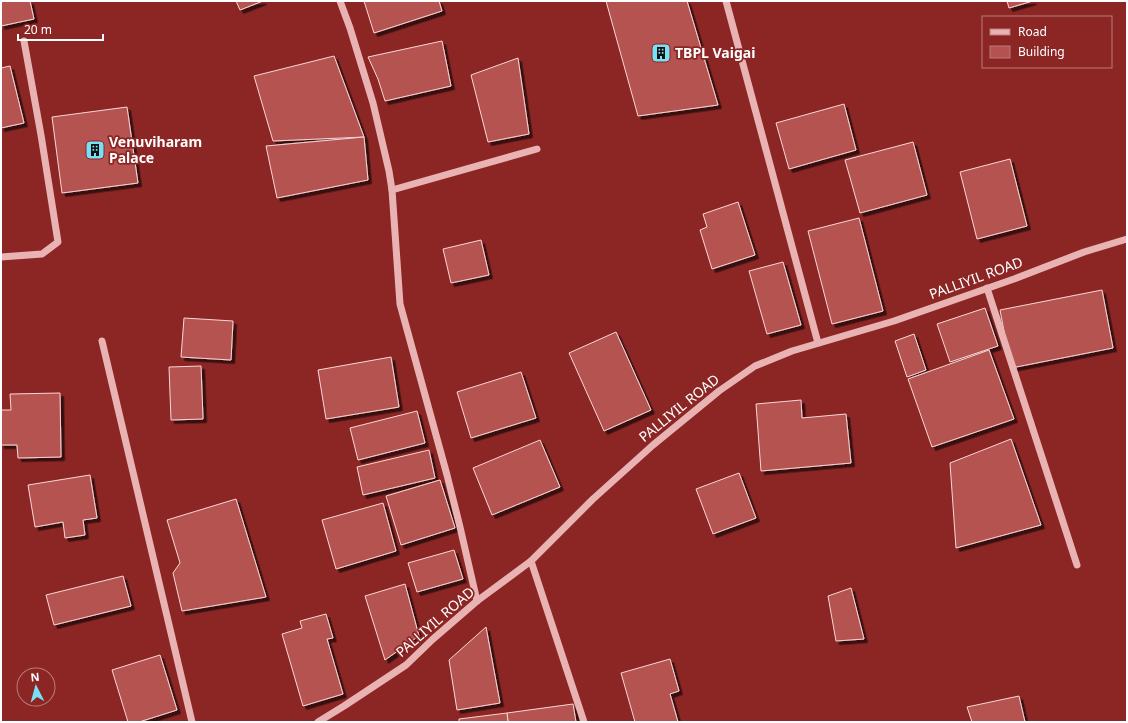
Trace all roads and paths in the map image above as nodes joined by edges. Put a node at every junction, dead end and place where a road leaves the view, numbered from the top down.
1 (340, 1) edge
2 (726, 1) edge
3 (24, 42) dead end
4 (537, 149) dead end
5 (392, 190) junction
6 (1127, 239) edge
7 (1, 258) edge
8 (987, 288) junction
9 (102, 341) dead end
10 (818, 343) junction
11 (531, 561) junction
12 (1077, 565) dead end
13 (477, 602) junction
14 (192, 722) edge
15 (318, 722) edge
16 (584, 722) edge

1 - 5 street
2 - 10 street
3 - 7 street
4 - 5 street
5 - 13 street
6 - 8 street, PALLIYIL ROAD
8 - 10 street, PALLIYIL ROAD
8 - 12 street
9 - 14 street
10 - 11 street, PALLIYIL ROAD
11 - 13 street, PALLIYIL ROAD
11 - 16 street
13 - 15 street, PALLIYIL ROAD

